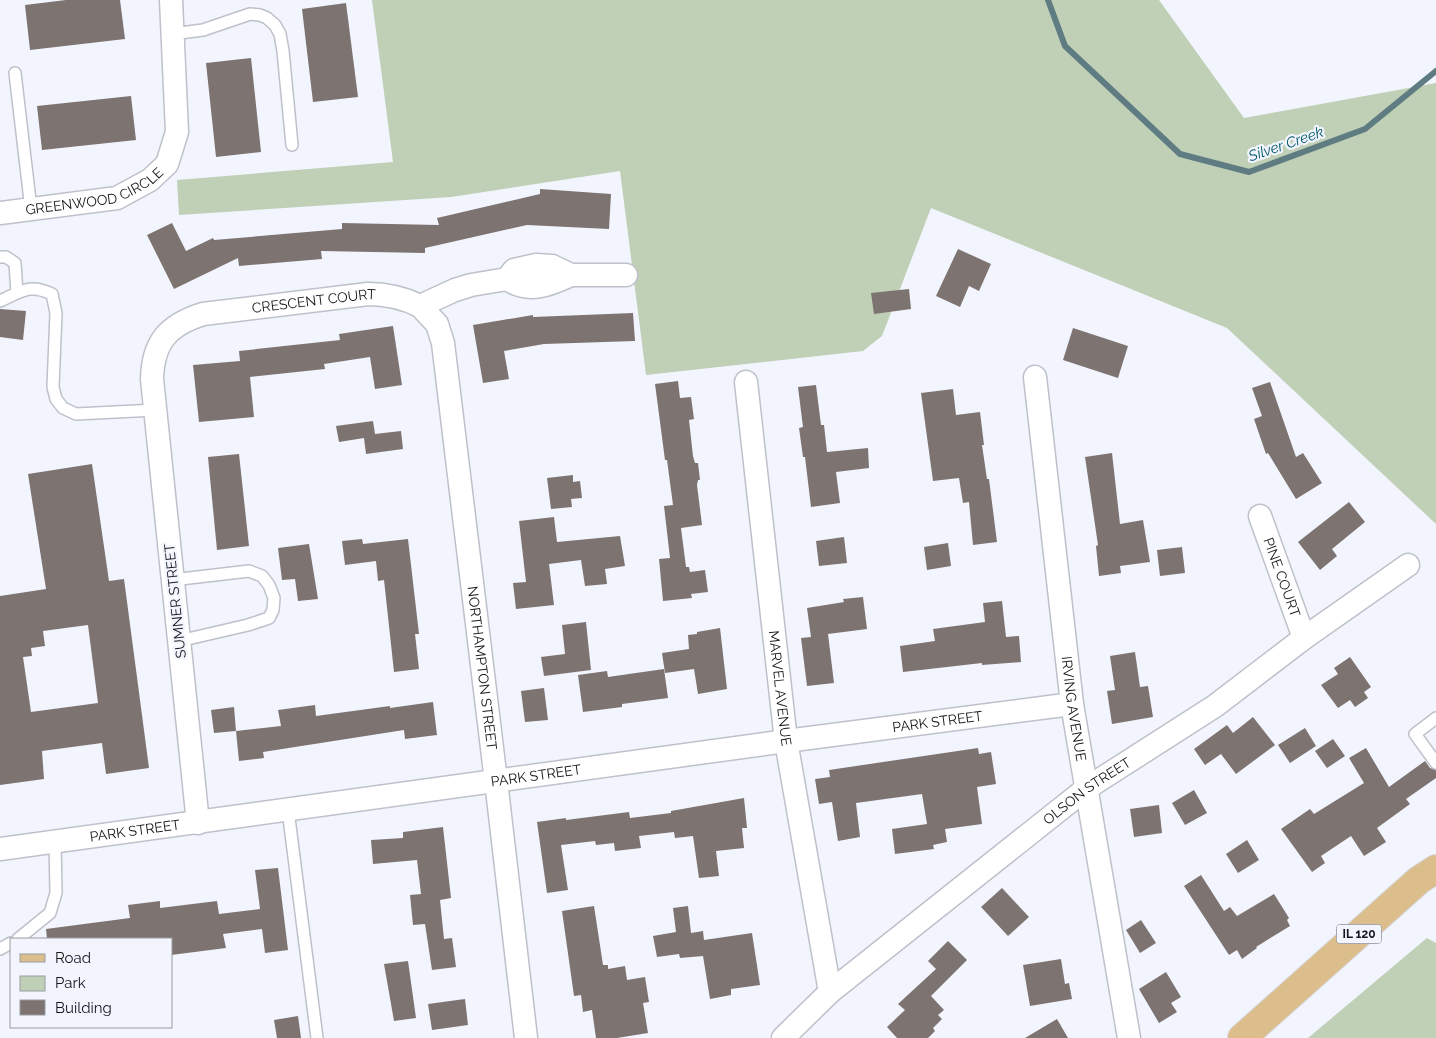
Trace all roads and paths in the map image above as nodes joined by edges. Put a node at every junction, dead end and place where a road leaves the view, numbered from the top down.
1 (171, 0) edge
2 (172, 34) junction
3 (15, 73) dead end
4 (292, 145) dead end
5 (30, 209) junction
6 (0, 214) edge
7 (0, 257) edge
8 (626, 274) dead end
9 (17, 293) junction
10 (0, 301) edge
11 (420, 306) junction
12 (1035, 377) dead end
13 (152, 379) joint
14 (746, 382) dead end
15 (154, 410) junction
16 (1260, 516) dead end
17 (1408, 565) dead end
18 (172, 580) junction
19 (1304, 638) junction
20 (179, 641) junction
21 (1072, 704) junction
22 (1436, 718) edge
23 (786, 740) junction
24 (1436, 763) edge
25 (496, 781) junction
26 (1086, 788) junction
27 (288, 810) junction
28 (198, 823) junction
29 (55, 842) junction
30 (0, 849) edge
31 (1436, 869) edge
32 (19, 938) edge
33 (830, 992) junction
34 (317, 1038) edge
35 (526, 1038) edge
36 (784, 1038) edge
37 (1129, 1038) edge
38 (1242, 1038) edge

1 - 2 street, GREENWOOD CIRCLE
2 - 4 lane
2 - 5 street, GREENWOOD CIRCLE
3 - 5 lane
5 - 6 street, GREENWOOD CIRCLE
7 - 9 lane
8 - 11 street
9 - 10 lane
9 - 15 lane
11 - 13 street, CRESCENT COURT
11 - 25 street, NORTHAMPTON STREET
12 - 21 street, IRVING AVENUE
13 - 15 street, SUMNER STREET
14 - 23 street, MARVEL AVENUE
15 - 18 street, SUMNER STREET
16 - 19 street, PINE COURT
17 - 19 street, OLSON STREET
18 - 20 street, SUMNER STREET
18 - 20 lane
19 - 26 street, OLSON STREET
20 - 28 street, SUMNER STREET
21 - 23 street, PARK STREET
21 - 26 street, IRVING AVENUE
22 - 24 lane
23 - 25 street, PARK STREET
23 - 33 street, MARVEL AVENUE
25 - 27 street, PARK STREET
25 - 35 street, NORTHAMPTON STREET
26 - 33 street, OLSON STREET
26 - 37 street, IRVING AVENUE
27 - 28 street, PARK STREET
27 - 34 lane
28 - 29 street, PARK STREET
29 - 30 street, PARK STREET
29 - 32 lane
31 - 38 main road, IL 120
33 - 36 street, OLSON STREET

